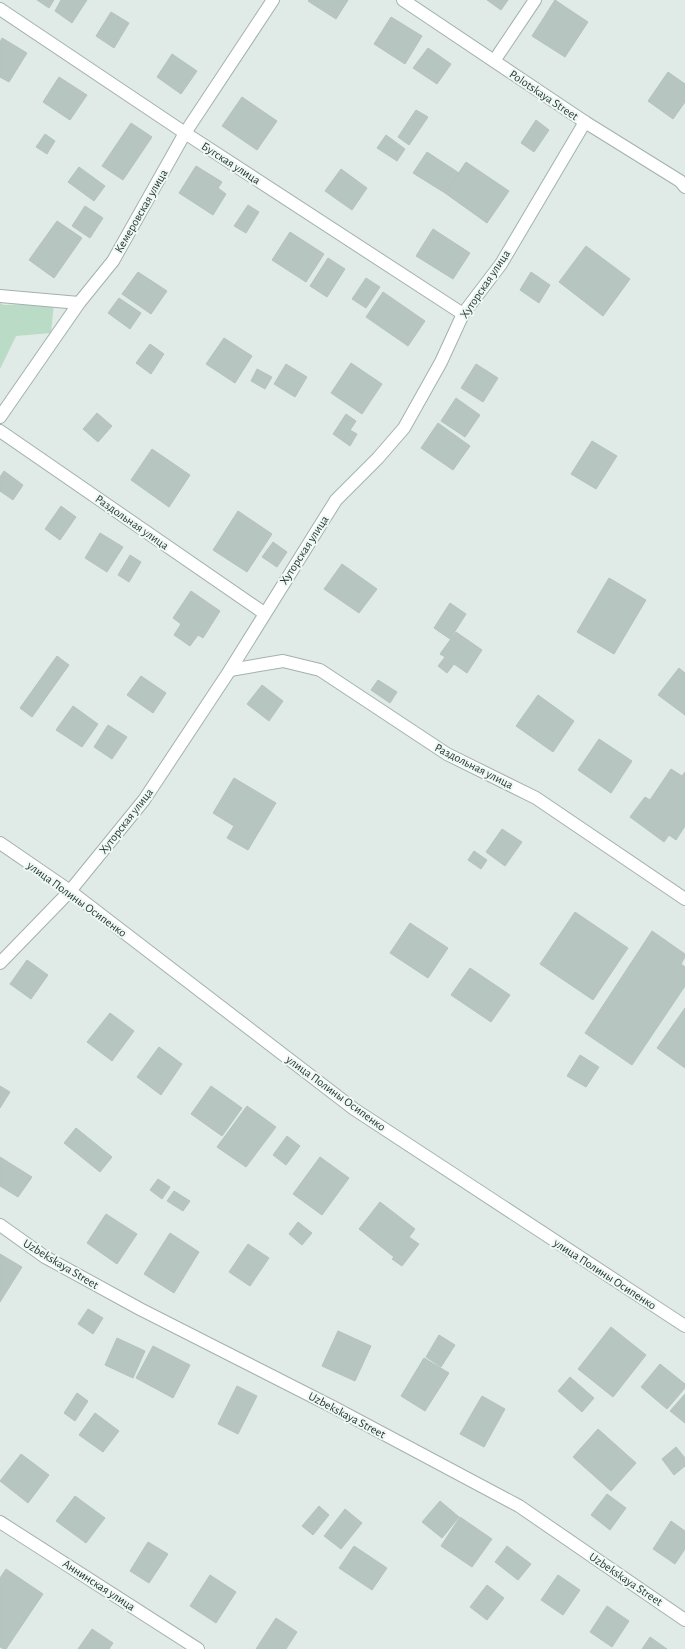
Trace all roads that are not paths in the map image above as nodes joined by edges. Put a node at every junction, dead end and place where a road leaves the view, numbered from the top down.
1 (273, 0) edge
2 (403, 0) edge
3 (535, 0) edge
4 (0, 9) edge
5 (494, 61) junction
6 (585, 122) junction
7 (185, 134) junction
8 (683, 180) edge
9 (0, 296) edge
10 (79, 303) junction
11 (464, 314) junction
12 (0, 417) edge
13 (0, 431) edge
14 (264, 613) junction
15 (230, 670) junction
16 (0, 843) edge
17 (70, 891) junction
18 (685, 898) edge
19 (0, 963) edge
20 (0, 1226) edge
21 (685, 1326) edge
22 (0, 1522) edge
23 (685, 1620) edge
24 (198, 1649) edge

1 - 7 street, Кемеровская улица
2 - 5 street, Polotskaya Street
3 - 5 street
4 - 7 street, Бугская улица
5 - 6 street, Polotskaya Street
6 - 8 street, Polotskaya Street
6 - 11 street, Хуторская улица
7 - 10 street, Кемеровская улица
7 - 11 street, Бугская улица
9 - 10 street
10 - 12 street, Кемеровская улица
11 - 14 street, Хуторская улица
13 - 14 street, Раздольная улица
14 - 15 street, Хуторская улица
15 - 17 street, Хуторская улица
15 - 18 street, Раздольная улица
16 - 17 street, улица Полины Осипенко
17 - 19 street, Хуторская улица
17 - 21 street, улица Полины Осипенко
20 - 23 street, Uzbekskaya Street
22 - 24 street, Аннинская улица

